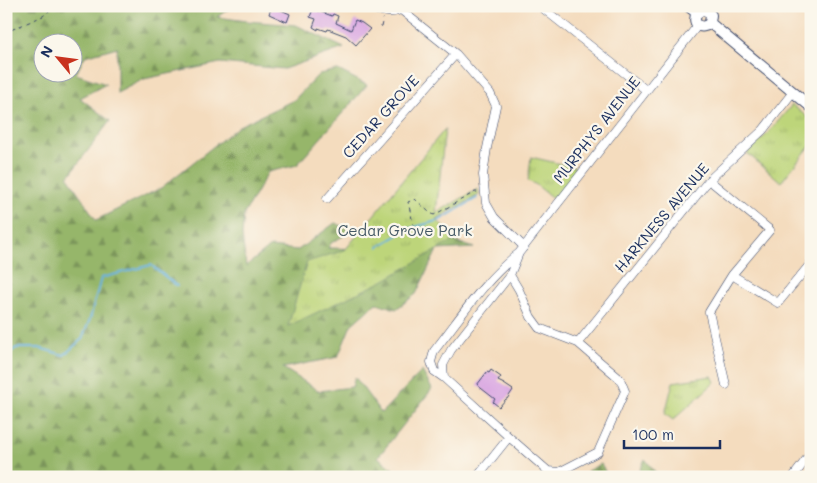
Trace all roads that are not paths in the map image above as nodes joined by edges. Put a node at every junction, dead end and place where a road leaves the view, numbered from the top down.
1 (365, 6) edge
2 (540, 6) edge
3 (688, 6) edge
4 (403, 8) edge
5 (697, 13) junction
6 (710, 23) junction
7 (698, 25) junction
8 (456, 54) junction
9 (646, 90) junction
10 (793, 92) junction
11 (811, 107) edge
12 (708, 180) junction
13 (327, 199) dead end
14 (521, 250) junction
15 (811, 263) edge
16 (510, 275) junction
17 (732, 275) junction
18 (578, 343) junction
19 (444, 378) junction
20 (726, 385) dead end
21 (509, 437) junction
22 (811, 453) edge
23 (477, 477) edge
24 (793, 477) edge

1 - 4 street
2 - 9 street
3 - 5 main road
4 - 8 street
5 - 6 main road
5 - 7 main road
6 - 7 main road
6 - 10 main road
7 - 9 street, MURPHYS AVENUE
8 - 13 street, CEDAR GROVE
8 - 14 street
9 - 14 street, MURPHYS AVENUE
10 - 11 main road
10 - 12 street, HARKNESS AVENUE
12 - 17 street
12 - 18 street, HARKNESS AVENUE
14 - 16 street, MURPHYS AVENUE
14 - 19 street, MURPHYS AVENUE
15 - 17 street
16 - 18 street
16 - 19 street, MURPHYS AVENUE
17 - 20 street
18 - 21 street
19 - 21 street
21 - 23 street
22 - 24 street

